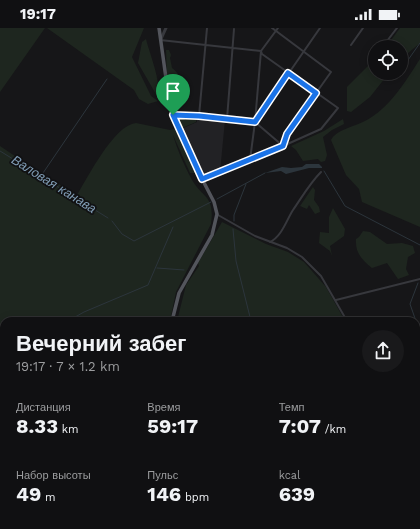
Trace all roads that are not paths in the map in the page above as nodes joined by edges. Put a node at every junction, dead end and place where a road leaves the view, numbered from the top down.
1 (159, 28) edge
2 (166, 28) edge
3 (207, 28) edge
4 (272, 28) edge
5 (278, 28) edge
6 (320, 28) edge
7 (363, 28) edge
8 (397, 28) edge
9 (234, 29) dead end
10 (276, 31) junction
11 (160, 40) junction
12 (388, 40) edge
13 (206, 44) junction
14 (351, 45) dead end
15 (232, 47) junction
16 (261, 51) junction
17 (303, 52) junction
18 (288, 73) junction
19 (316, 93) junction
20 (173, 115) junction
21 (199, 116) junction
22 (227, 119) junction
23 (255, 122) junction
24 (283, 146) junction
25 (250, 160) junction
26 (321, 172) dead end
27 (202, 179) junction
28 (216, 214) junction
29 (270, 242) junction
30 (420, 279) edge
31 (336, 300) junction
32 (173, 317) edge
33 (345, 317) edge

1 - 11 main road
2 - 11 street
3 - 13 street
4 - 10 street
5 - 10 street
6 - 17 street
7 - 14 street
8 - 12 street
9 - 15 street
10 - 16 street
10 - 17 street
11 - 13 street
11 - 20 main road
13 - 15 street
13 - 21 street
15 - 16 street
15 - 22 street
16 - 18 street
16 - 23 street
17 - 18 street
17 - 19 street
18 - 19 street
18 - 23 street
19 - 24 street
19 - 24 street
20 - 21 street
20 - 27 main road
21 - 22 street
22 - 23 street
23 - 24 street
23 - 25 street
24 - 25 street
25 - 27 street
26 - 29 street
27 - 28 main road
28 - 29 street
28 - 32 main road
29 - 31 street
30 - 31 street
31 - 33 street

